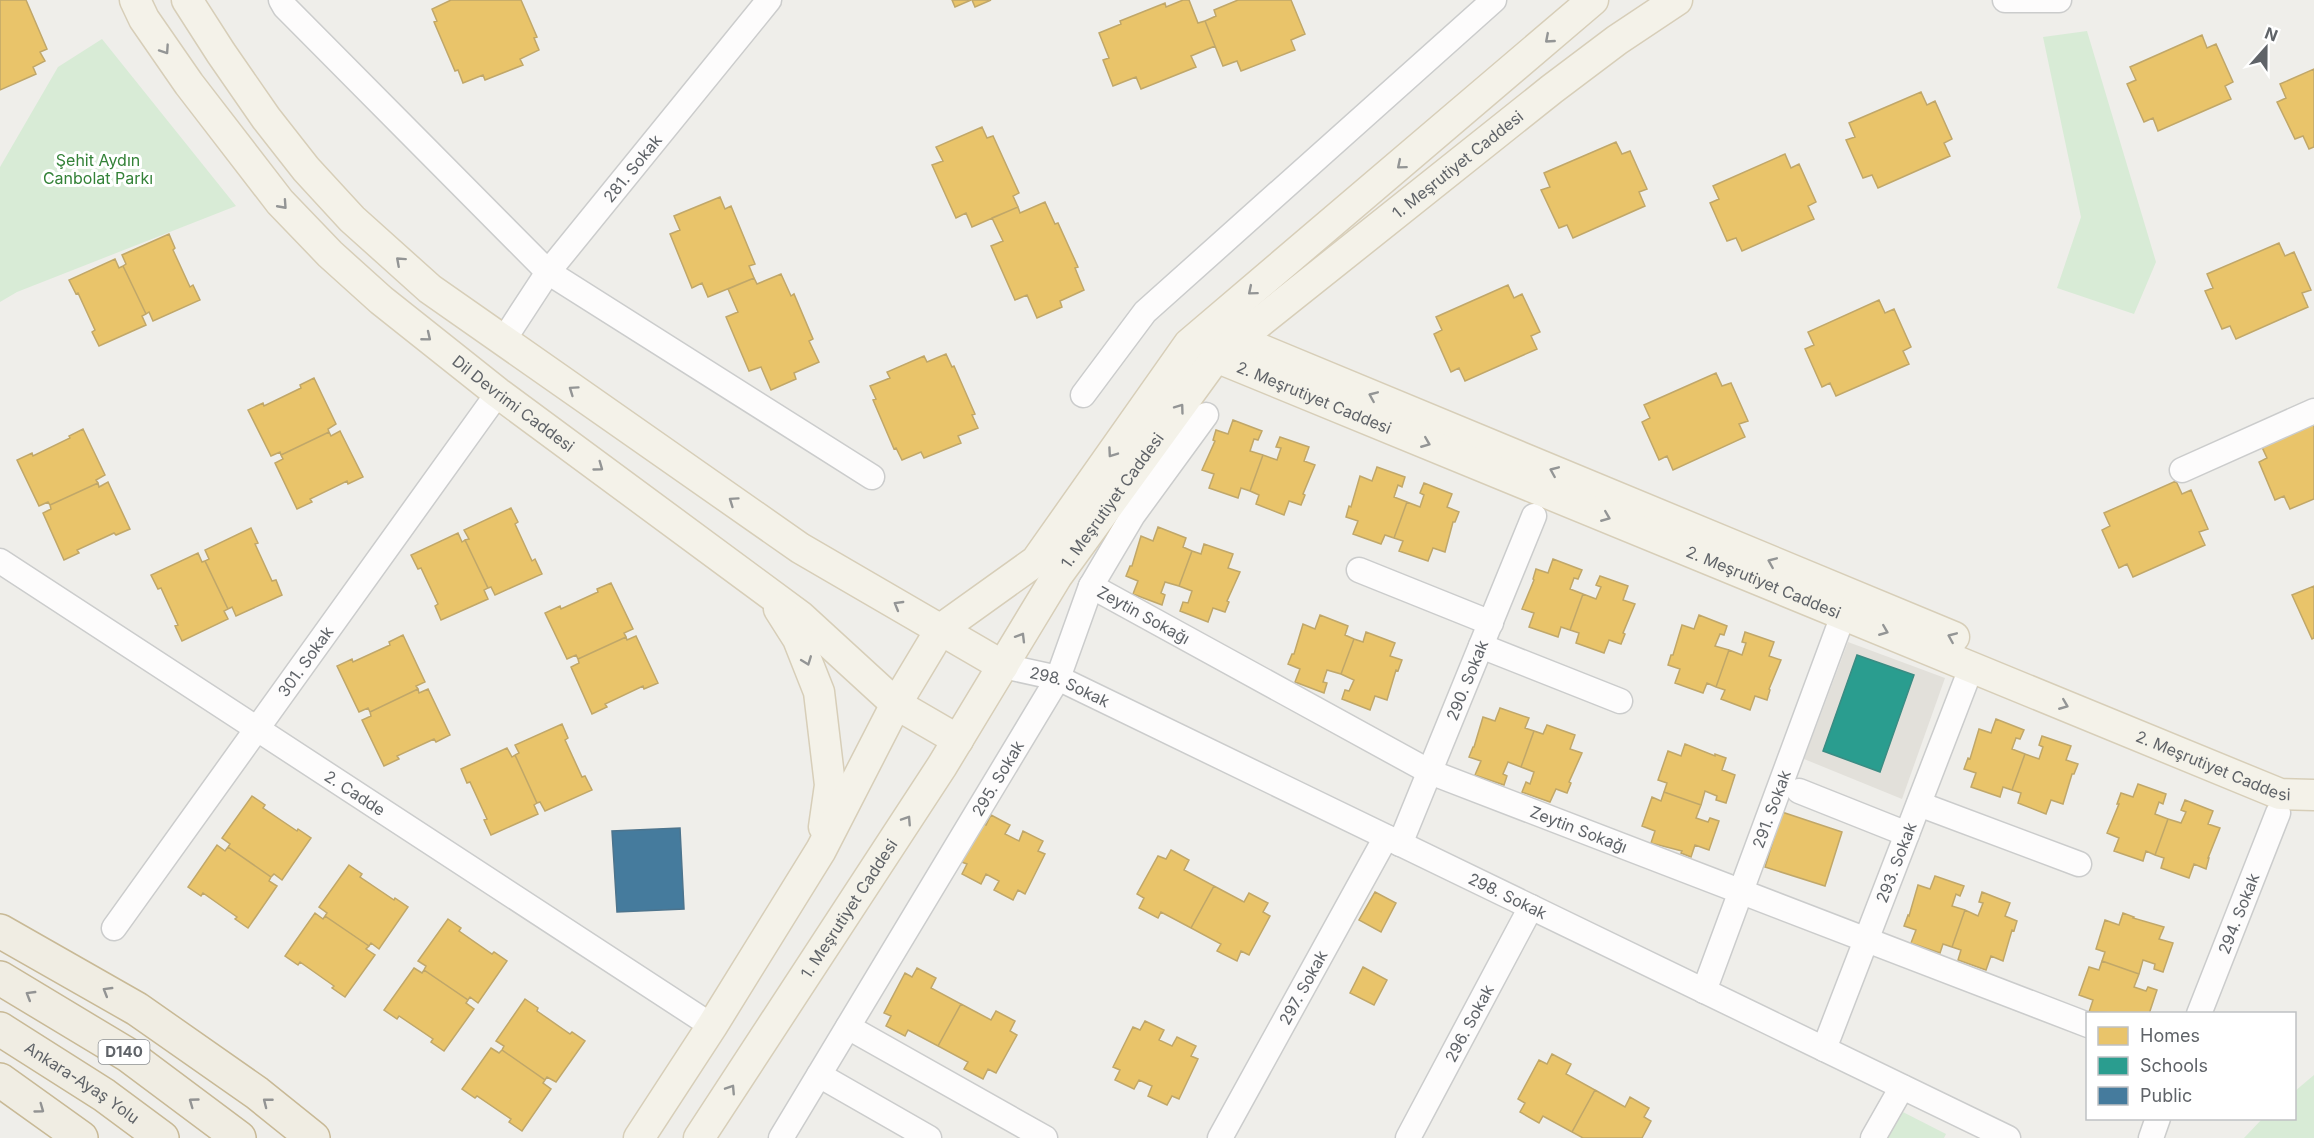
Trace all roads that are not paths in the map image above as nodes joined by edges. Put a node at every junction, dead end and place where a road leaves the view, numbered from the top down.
1 (135, 0) edge
2 (187, 0) edge
3 (281, 0) edge
4 (769, 0) edge
5 (1494, 0) edge
6 (1593, 0) edge
7 (1677, 0) edge
8 (2005, 0) edge
9 (2059, 0) edge
10 (548, 273) junction
11 (502, 341) junction
12 (1227, 349) junction
13 (498, 393) junction
14 (1083, 395) dead end
15 (2314, 411) edge
16 (1206, 415) dead end
17 (2182, 470) dead end
18 (872, 477) dead end
19 (1534, 516) dead end
20 (0, 561) edge
21 (1359, 570) dead end
22 (1091, 586) junction
23 (768, 592) junction
24 (1491, 623) junction
25 (941, 629) junction
26 (1838, 629) dead end
27 (1481, 646) junction
28 (1003, 666) junction
29 (1968, 676) dead end
30 (1058, 678) junction
31 (1620, 700) dead end
32 (896, 704) junction
33 (256, 728) junction
34 (958, 740) junction
35 (1430, 772) junction
36 (1799, 791) dead end
37 (2314, 794) edge
38 (1919, 804) junction
39 (2278, 813) dead end
40 (1907, 834) junction
41 (1393, 841) junction
42 (820, 850) junction
43 (2079, 864) dead end
44 (1740, 892) junction
45 (1531, 907) junction
46 (114, 928) dead end
47 (0, 931) edge
48 (1866, 940) junction
49 (0, 978) edge
50 (1704, 991) junction
51 (2200, 1012) edge
52 (2086, 1024) edge
53 (712, 1026) junction
54 (848, 1028) junction
55 (0, 1029) edge
56 (1824, 1049) junction
57 (819, 1075) junction
58 (0, 1080) edge
59 (1902, 1087) junction
60 (2158, 1120) edge
61 (81, 1138) edge
62 (162, 1138) edge
63 (239, 1138) edge
64 (313, 1138) edge
65 (639, 1138) edge
66 (699, 1138) edge
67 (781, 1138) edge
68 (929, 1138) edge
69 (1045, 1138) edge
70 (1220, 1138) edge
71 (1408, 1138) edge
72 (1874, 1138) edge
73 (2008, 1138) edge
74 (2151, 1138) edge

1 -> 13 main road, Dil Devrimi Caddesi
11 -> 2 main road
3 - 10 street
4 - 10 street, 281. Sokak
5 - 14 street
6 -> 25 main road, 1. Meşrutiyet Caddesi
7 - 12 main road, 1. Meşrutiyet Caddesi
8 - 9 street
10 - 11 street, 281. Sokak
10 - 18 street
25 -> 11 main road
28 -> 12 main road, 1. Meşrutiyet Caddesi
12 - 37 main road, 2. Meşrutiyet Caddesi
13 -> 23 main road, Dil Devrimi Caddesi
13 - 33 street, 301. Sokak
15 - 17 street
16 - 22 street, 295. Sokak
19 - 24 street, 290. Sokak
20 - 33 street, 2. Cadde
21 - 24 street
22 - 30 street, 295. Sokak
22 - 35 street, Zeytin Sokağı
23 - 32 main road, Dil Devrimi Caddesi
23 -> 42 main road
24 - 27 street, 290. Sokak
25 - 28 main road
25 - 32 main road, 1. Meşrutiyet Caddesi
26 - 44 street, 291. Sokak
27 - 31 street
27 - 35 street, 290. Sokak
28 - 30 street, 298. Sokak
28 - 34 main road, 1. Meşrutiyet Caddesi
29 - 38 street, 293. Sokak
30 - 41 street, 298. Sokak
30 - 54 street, 295. Sokak
32 - 34 main road, Dil Devrimi Caddesi
32 - 42 main road, 1. Meşrutiyet Caddesi
33 - 46 street, 301. Sokak
33 - 53 street, 2. Cadde
66 -> 34 main road, 1. Meşrutiyet Caddesi
35 - 41 street, 290. Sokak
35 - 44 street, Zeytin Sokağı
36 - 40 street
38 - 40 street, 293. Sokak
38 - 43 street
39 - 51 street, 294. Sokak
40 - 48 street, 293. Sokak
41 - 45 street, 298. Sokak
41 - 70 street, 297. Sokak
42 - 53 main road, 1. Meşrutiyet Caddesi
44 - 48 street, Zeytin Sokağı
44 - 50 street, 291. Sokak
45 - 50 street, 298. Sokak
45 - 71 street, 296. Sokak
64 -> 47 highway
48 - 52 street, Zeytin Sokağı
48 - 56 street, 293. Sokak
63 -> 49 highway, D140
50 - 56 street, 298. Sokak
53 - 65 main road, 1. Meşrutiyet Caddesi
54 - 57 street, 295. Sokak
54 - 69 street
55 - 62 highway, Ankara-Ayaş Yolu / D140
56 - 59 street, 298. Sokak
57 - 67 street, 295. Sokak
57 - 68 street
58 -> 61 highway
59 - 72 street
59 - 73 street, 298. Sokak
60 - 74 street

